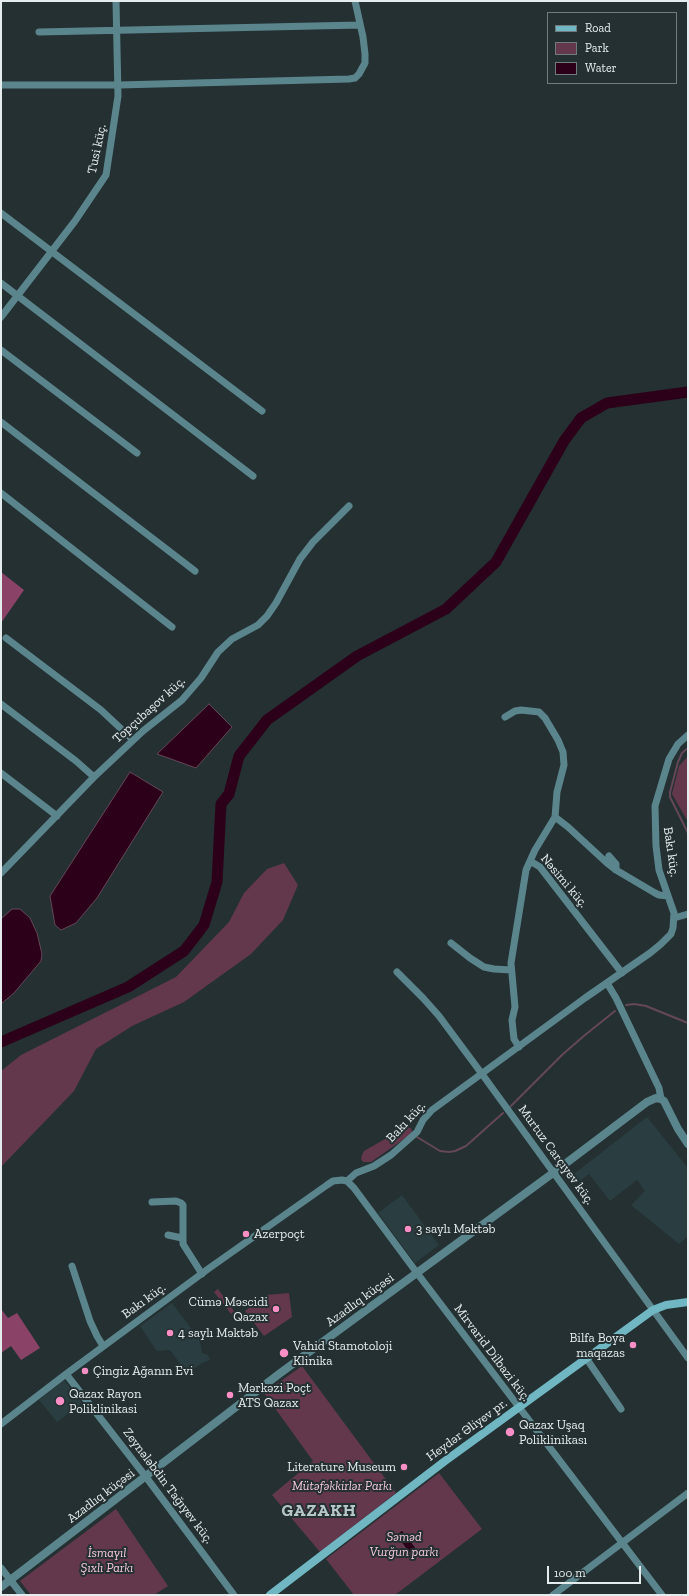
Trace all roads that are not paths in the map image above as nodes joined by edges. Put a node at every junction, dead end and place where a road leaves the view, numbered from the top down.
1 (116, 1) edge
2 (355, 1) edge
3 (360, 25) junction
4 (117, 31) junction
5 (39, 32) dead end
6 (1, 85) edge
7 (119, 85) junction
8 (1, 213) edge
9 (52, 250) junction
10 (1, 283) edge
11 (17, 296) junction
12 (1, 317) edge
13 (1, 350) edge
14 (262, 411) dead end
15 (1, 422) edge
16 (136, 453) dead end
17 (253, 476) dead end
18 (1, 493) edge
19 (349, 506) dead end
20 (194, 571) dead end
21 (172, 627) dead end
22 (6, 638) dead end
23 (1, 704) edge
24 (505, 717) dead end
25 (688, 735) edge
26 (133, 740) junction
27 (1, 773) edge
28 (94, 777) junction
29 (57, 816) junction
30 (555, 817) junction
31 (609, 856) dead end
32 (530, 861) junction
33 (616, 870) junction
34 (1, 873) edge
35 (668, 896) junction
36 (688, 914) edge
37 (674, 918) junction
38 (451, 943) dead end
39 (511, 970) junction
40 (398, 972) dead end
41 (622, 973) junction
42 (608, 983) junction
43 (519, 1047) junction
44 (482, 1074) junction
45 (661, 1098) junction
46 (686, 1139) edge
47 (553, 1173) junction
48 (347, 1181) junction
49 (152, 1202) dead end
50 (168, 1235) dead end
51 (182, 1238) junction
52 (72, 1266) dead end
53 (417, 1273) junction
54 (202, 1274) junction
55 (688, 1302) edge
56 (653, 1310) junction
57 (103, 1346) junction
58 (586, 1358) junction
59 (688, 1358) edge
60 (66, 1374) junction
61 (518, 1407) junction
62 (621, 1409) dead end
63 (1, 1424) edge
64 (146, 1477) junction
65 (688, 1493) edge
66 (622, 1542) junction
67 (1, 1568) edge
68 (10, 1580) junction
69 (1, 1587) edge
70 (22, 1595) edge
71 (234, 1595) edge
72 (270, 1595) edge
73 (553, 1595) edge
74 (662, 1595) edge

1 - 4 street, Tusi küç.
2 - 3 street
3 - 4 street
3 - 7 street
4 - 5 street
4 - 7 street, Tusi küç.
6 - 7 street
7 - 9 street, Tusi küç.
8 - 9 street
9 - 11 street, Tusi küç.
9 - 14 street
10 - 11 street
11 - 12 street, Tusi küç.
11 - 17 street
13 - 16 street
15 - 20 street
18 - 21 street
19 - 26 street, Topçubaşov küç.
22 - 26 street
23 - 28 street
24 - 30 street
25 - 35 street, Bakı küç.
26 - 28 street, Topçubaşov küç.
27 - 29 street
28 - 29 street, Topçubaşov küç.
29 - 34 street, Topçubaşov küç.
30 - 32 street, Nəsimi küç.
30 - 33 street
31 - 33 street
32 - 39 street
32 - 41 street, Nəsimi küç.
33 - 35 street
35 - 37 street, Bakı küç.
36 - 37 street
37 - 41 street, Bakı küç.
38 - 39 street
39 - 43 street
40 - 44 street, Murtuz Carçıyev küç.
41 - 42 street, Bakı küç.
42 - 43 street, Bakı küç.
42 - 45 street
43 - 44 street, Bakı küç.
44 - 47 street, Murtuz Carçıyev küç.
44 - 48 street, Bakı küç.
45 - 46 street
45 - 47 street, Azadlıq küçəsi
47 - 53 street, Azadlıq küçəsi
47 - 56 street, Murtuz Carçıyev küç.
48 - 53 street, Mirvarid Dilbazi küç.
48 - 54 street, Bakı küç.
49 - 51 street
50 - 51 street
51 - 54 street
52 - 57 street
53 - 61 street, Mirvarid Dilbazi küç.
53 - 64 street, Azadlıq küçəsi
54 - 57 street, Bakı küç.
55 - 56 main road, Heydər Əliyev pr.
56 - 58 main road, Heydər Əliyev pr.
56 - 59 street, Murtuz Carçıyev küç.
57 - 60 street, Bakı küç.
58 - 61 main road, Heydər Əliyev pr.
58 - 62 street
60 - 63 street, Bakı küç.
60 - 64 street, Zeynələbdin Tağıyev küç.
61 - 66 street, Mirvarid Dilbazi küç.
61 - 72 main road, Heydər Əliyev pr.
64 - 68 street, Azadlıq küçəsi
64 - 71 street, Zeynələbdin Tağıyev küç.
65 - 66 street
66 - 73 street
66 - 74 street, Mirvarid Dilbazi küç.
67 - 68 street
68 - 69 street, Azadlıq küçəsi
68 - 70 street

